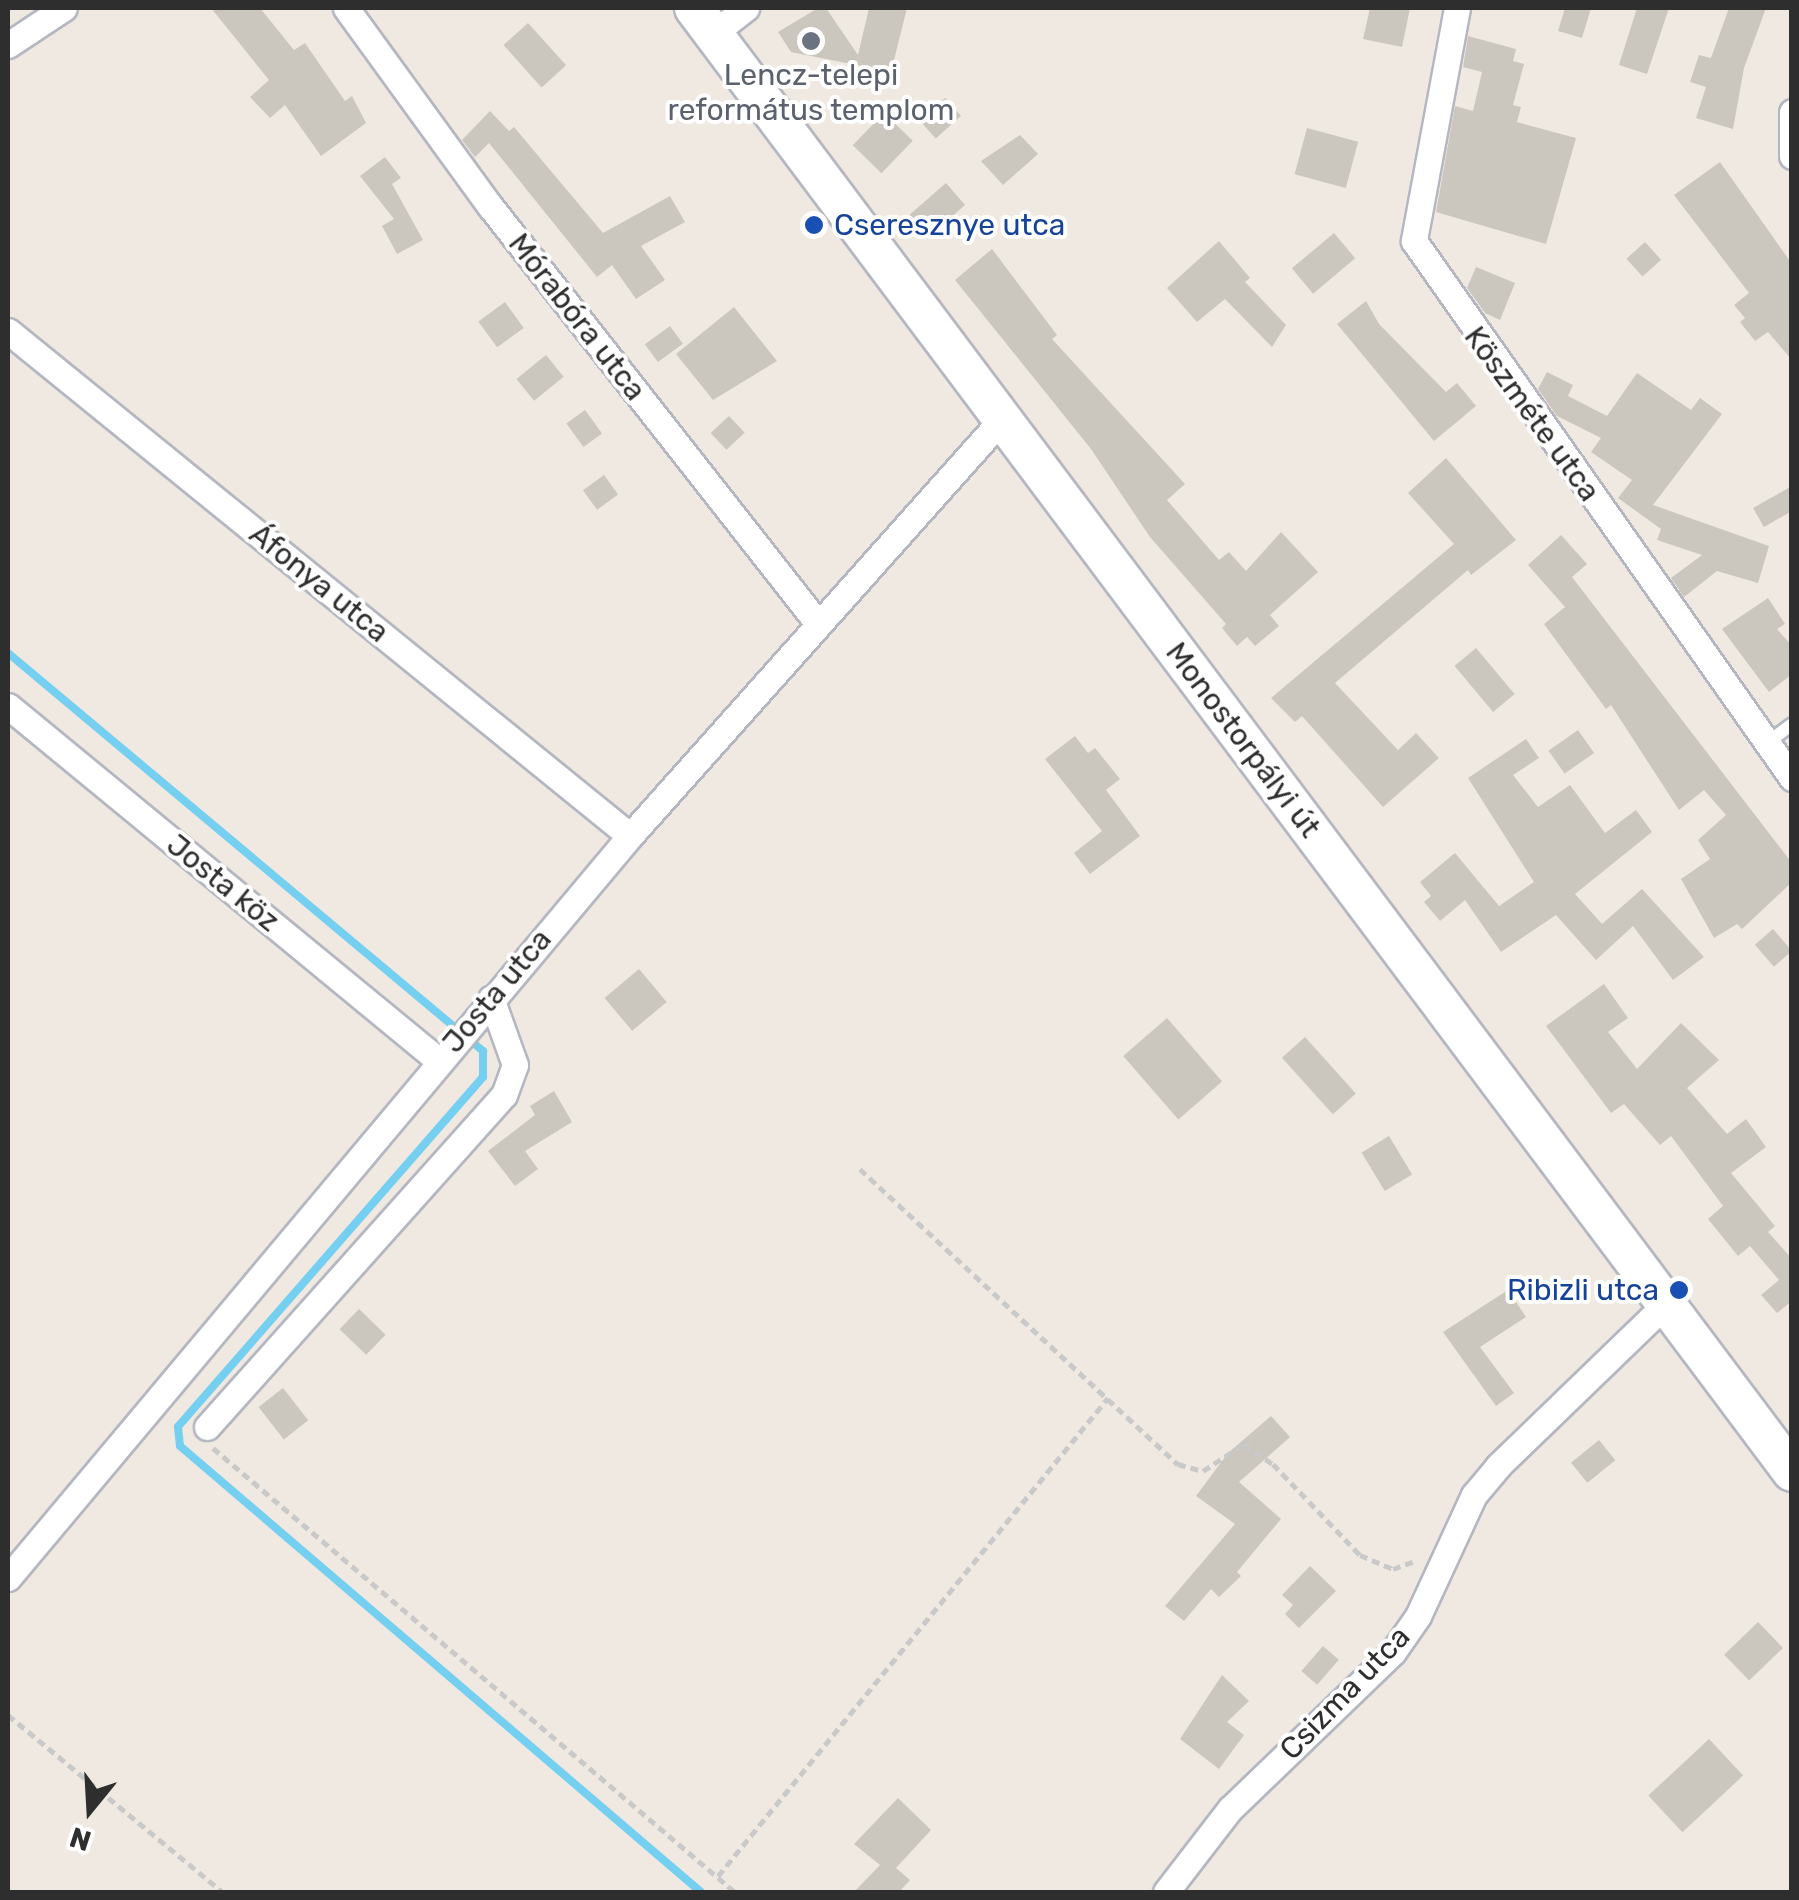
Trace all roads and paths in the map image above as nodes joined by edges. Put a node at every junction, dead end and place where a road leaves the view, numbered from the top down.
1 (64, 8) edge
2 (346, 8) edge
3 (746, 8) edge
4 (1457, 8) edge
5 (704, 20) edge
6 (8, 45) edge
7 (1792, 112) edge
8 (1792, 156) edge
9 (8, 331) edge
10 (1003, 418) junction
11 (816, 620) junction
12 (8, 706) edge
13 (1792, 724) edge
14 (1767, 743) junction
15 (1792, 778) edge
16 (630, 836) junction
17 (491, 998) junction
18 (446, 1052) junction
19 (860, 1169) dead end
20 (1665, 1305) junction
21 (1108, 1398) junction
22 (207, 1426) joint
23 (1792, 1472) edge
24 (1455, 1535) junction
25 (8, 1578) edge
26 (8, 1716) edge
27 (718, 1876) junction
28 (223, 1892) edge
29 (735, 1892) edge
30 (1166, 1892) edge

1 - 6 street
2 - 11 street, Mórabóra utca
3 - 5 street
4 - 14 street, Köszméte utca
5 - 10 street, Monostorpályi út
7 - 8 street
9 - 16 street, Áfonya utca
10 - 11 street, Josta utca
10 - 20 street, Monostorpályi út
11 - 16 street, Josta utca
12 - 18 street, Josta köz
13 - 14 lane
14 - 15 street, Köszméte utca
16 - 17 street, Josta utca
17 - 18 street, Josta utca
17 - 22 street
18 - 25 street, Josta utca
19 - 21 path
20 - 23 street, Monostorpályi út
20 - 24 street, Csizma utca
21 - 24 path
21 - 27 path
22 - 27 path
24 - 30 street, Csizma utca
26 - 28 path
27 - 29 path

